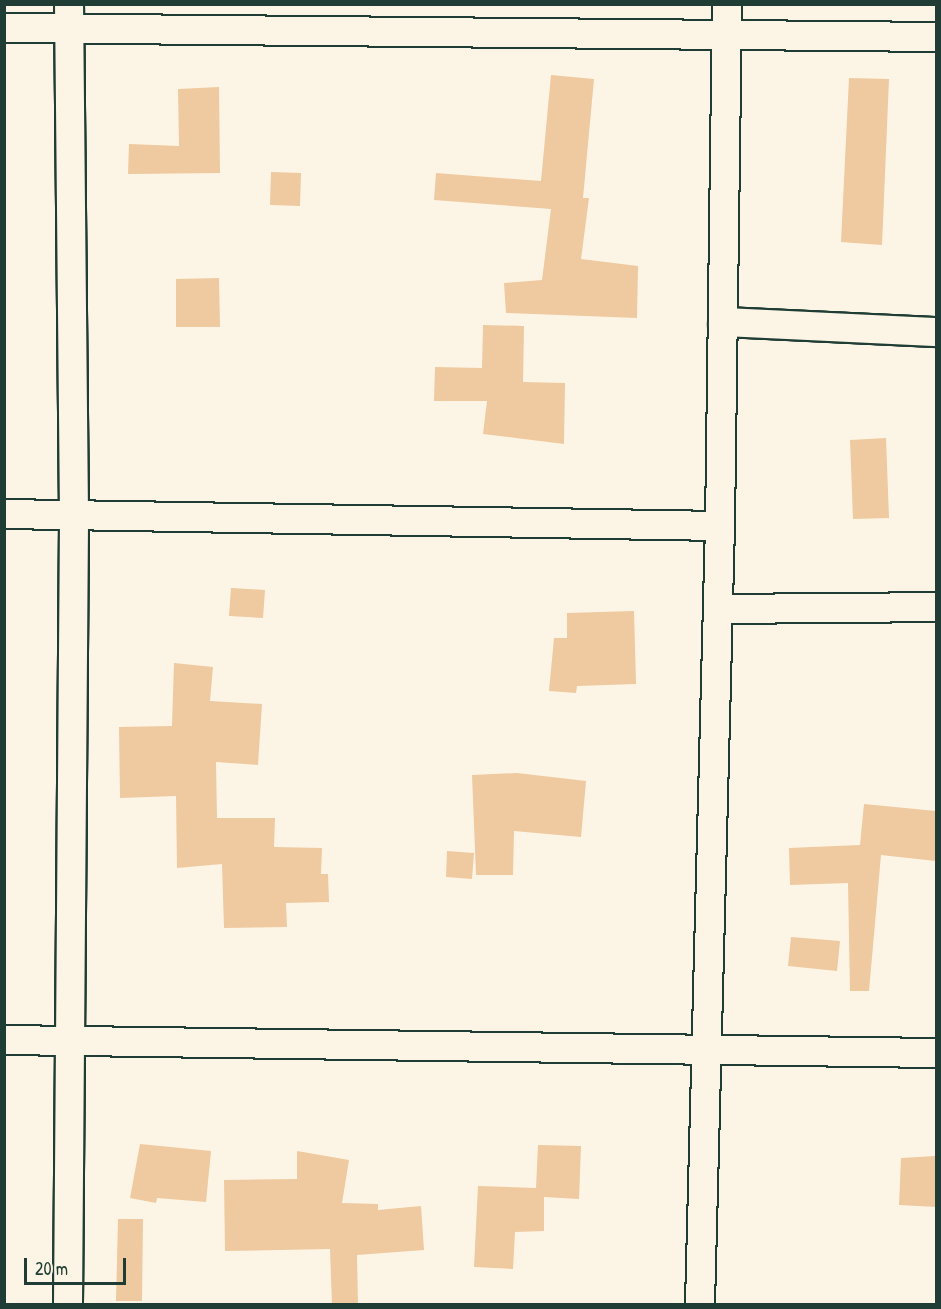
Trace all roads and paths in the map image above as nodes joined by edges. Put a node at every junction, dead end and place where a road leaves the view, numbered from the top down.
1 (727, 4) edge
2 (69, 17) edge
3 (4, 28) edge
4 (727, 36) junction
5 (936, 37) edge
6 (723, 322) junction
7 (936, 332) edge
8 (4, 514) edge
9 (74, 514) junction
10 (720, 526) junction
11 (936, 607) edge
12 (718, 609) junction
13 (4, 1040) edge
14 (68, 1041) junction
15 (708, 1051) junction
16 (936, 1053) edge
17 (68, 1305) edge
18 (700, 1305) edge

1 - 4 street
2 - 3 street
2 - 4 street
2 - 9 street
4 - 5 street
4 - 6 street
6 - 7 street
6 - 10 street
8 - 9 street
9 - 10 street
9 - 14 street
10 - 12 street
11 - 12 street
12 - 15 street
13 - 14 street
14 - 15 street
14 - 17 street
15 - 16 street
15 - 18 street

